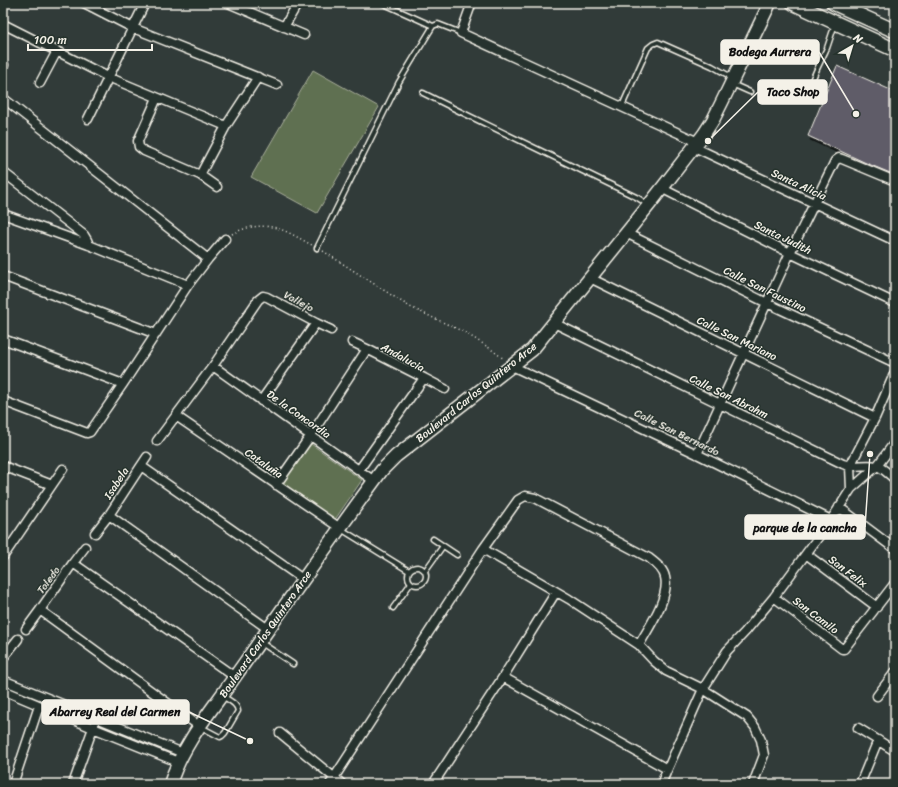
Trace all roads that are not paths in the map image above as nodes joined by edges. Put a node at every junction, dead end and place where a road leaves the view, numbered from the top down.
1 (84, 3) edge
2 (145, 3) edge
3 (228, 3) edge
4 (298, 3) edge
5 (382, 3) edge
6 (470, 3) edge
7 (770, 3) edge
8 (793, 3) edge
9 (833, 3) edge
10 (3, 24) edge
11 (836, 24) junction
12 (895, 24) edge
13 (882, 25) junction
14 (433, 26) junction
15 (284, 27) junction
16 (133, 28) junction
17 (895, 31) edge
18 (462, 33) junction
19 (304, 35) dead end
20 (895, 50) edge
21 (57, 51) junction
22 (258, 77) junction
23 (108, 78) junction
24 (732, 81) junction
25 (40, 83) dead end
26 (277, 85) dead end
27 (750, 92) dead end
28 (807, 92) dead end
29 (423, 93) dead end
30 (3, 98) edge
31 (157, 98) junction
32 (622, 106) junction
33 (88, 119) dead end
34 (226, 126) junction
35 (696, 144) junction
36 (3, 172) edge
37 (200, 175) junction
38 (895, 181) edge
39 (217, 187) dead end
40 (661, 188) junction
41 (814, 203) junction
42 (649, 205) junction
43 (3, 214) edge
44 (626, 233) junction
45 (225, 239) road end
46 (895, 241) edge
47 (89, 245) junction
48 (318, 248) road end
49 (790, 253) junction
50 (208, 259) junction
51 (3, 276) edge
52 (590, 278) junction
53 (188, 285) junction
54 (767, 302) junction
55 (895, 303) edge
56 (316, 323) junction
57 (554, 323) junction
58 (331, 330) dead end
59 (156, 334) junction
60 (3, 339) edge
61 (352, 342) dead end
62 (367, 349) junction
63 (744, 354) junction
64 (895, 364) edge
65 (213, 366) junction
66 (512, 366) junction
67 (895, 372) edge
68 (424, 378) junction
69 (123, 384) junction
70 (445, 389) dead end
71 (3, 401) edge
72 (261, 401) junction
73 (720, 404) junction
74 (176, 416) junction
75 (875, 418) junction
76 (311, 435) junction
77 (157, 442) dead end
78 (895, 442) edge
79 (697, 454) junction
80 (147, 457) dead end
81 (3, 466) edge
82 (141, 466) junction
83 (850, 466) junction
84 (877, 466) junction
85 (63, 469) dead end
86 (359, 470) junction
87 (895, 479) edge
88 (374, 481) junction
89 (52, 485) junction
90 (276, 485) junction
91 (851, 489) junction
92 (839, 507) junction
93 (109, 515) junction
94 (831, 520) junction
95 (340, 528) junction
96 (95, 533) dead end
97 (433, 539) dead end
98 (443, 546) junction
99 (85, 547) dead end
100 (483, 549) junction
101 (895, 549) edge
102 (806, 554) junction
103 (457, 555) dead end
104 (3, 557) edge
105 (73, 563) junction
106 (409, 571) junction
107 (425, 571) junction
108 (304, 580) junction
109 (895, 582) edge
110 (411, 583) junction
111 (556, 592) junction
112 (774, 597) junction
113 (877, 607) junction
114 (393, 608) dead end
115 (40, 610) junction
116 (26, 629) dead end
117 (268, 629) junction
118 (18, 639) dead end
119 (260, 641) junction
120 (640, 645) junction
121 (3, 658) edge
122 (293, 664) dead end
123 (895, 672) edge
124 (235, 677) junction
125 (503, 677) junction
126 (3, 680) edge
127 (892, 683) edge
128 (703, 689) junction
129 (3, 690) edge
130 (222, 696) junction
131 (877, 696) dead end
132 (39, 706) junction
133 (97, 717) junction
134 (199, 726) junction
135 (93, 728) junction
136 (858, 728) dead end
137 (280, 733) dead end
138 (878, 740) junction
139 (895, 751) edge
140 (180, 758) junction
141 (667, 769) junction
142 (332, 781) edge
143 (76, 783) edge
144 (13, 784) edge
145 (170, 784) edge
146 (342, 784) edge
147 (433, 784) edge
148 (660, 784) edge
149 (753, 784) edge
150 (860, 784) edge

1 - 16 street
2 - 16 street
3 - 15 street
4 - 15 street
5 - 14 lane
6 - 18 street
7 - 24 street, Boulevard Carlos Quintero Arce
8 - 11 main road
9 - 13 main road
10 - 21 street
11 - 20 main road
11 - 28 lane
12 - 13 street
13 - 17 main road
14 - 18 lane
14 - 48 lane
15 - 19 street
16 - 22 street
16 - 23 street
18 - 32 street, Santa Alicia
21 - 23 street
21 - 25 street
22 - 26 street
22 - 34 street
23 - 31 street
23 - 33 street
24 - 27 lane
24 - 32 lane
24 - 35 street, Boulevard Carlos Quintero Arce
29 - 42 lane
30 - 50 street
31 - 34 street
31 - 37 street
32 - 35 street, Santa Alicia
34 - 37 street
35 - 40 street, Boulevard Carlos Quintero Arce
35 - 41 street, Santa Alicia
36 - 47 street
37 - 39 street
38 - 41 street
40 - 42 street, Boulevard Carlos Quintero Arce
40 - 49 street, Santa Judith
41 - 46 street, Santa Alicia
41 - 49 street
42 - 44 street, Boulevard Carlos Quintero Arce
43 - 47 street
44 - 52 street, Boulevard Carlos Quintero Arce
44 - 54 street, Calle San Faustino
45 - 50 street
47 - 53 street
49 - 54 street
49 - 55 street, Santa Judith
50 - 53 street
51 - 59 street
52 - 57 street, Boulevard Carlos Quintero Arce
52 - 63 street, Calle San Mariano
53 - 59 street
54 - 63 street
54 - 64 street, Calle San Faustino
56 - 58 street
56 - 65 street, Vallejo
56 - 72 street, Vallejo
57 - 66 street, Boulevard Carlos Quintero Arce
57 - 73 street, Calle San Abrahm
59 - 69 street
60 - 69 street
61 - 62 street
62 - 68 street, Andalucia
62 - 76 street, Andalucia
63 - 73 street
63 - 75 street, Calle San Mariano
65 - 72 street, De la Concordia
65 - 74 street
66 - 79 street, Calle San Bernardo
66 - 88 street, Boulevard Carlos Quintero Arce
67 - 75 street
68 - 70 street
68 - 86 street, Andalucia
69 - 71 street
72 - 76 street, De la Concordia
73 - 79 street
73 - 83 street, Calle San Abrahm
74 - 77 street
74 - 90 street, Cataluña
75 - 83 street
76 - 86 street, De la Concordia
76 - 90 street, Andalucia
78 - 84 street
79 - 94 street, Calle San Bernardo
80 - 82 street
81 - 89 street
82 - 93 street, Isabela
82 - 108 street, Isabela
83 - 84 street, Calle San Abrahm
83 - 91 street
84 - 87 street
84 - 91 street
85 - 89 street
86 - 88 street, De la Concordia
88 - 95 street, Boulevard Carlos Quintero Arce
89 - 104 street
90 - 95 street, Cataluña
91 - 92 street
92 - 94 street
92 - 101 street
93 - 96 street
93 - 117 street, Isabela
94 - 102 street
95 - 106 lane
95 - 108 street, Boulevard Carlos Quintero Arce
97 - 98 lane
98 - 103 lane
98 - 107 lane
99 - 105 street
100 - 111 street
100 - 120 street
100 - 142 street
102 - 112 street
102 - 113 street, San Felix
105 - 115 street, Toledo
105 - 124 street, Toledo
106 - 107 lane
106 - 110 lane
107 - 110 lane
108 - 117 street, Boulevard Carlos Quintero Arce
109 - 113 street
110 - 114 lane
111 - 120 street
111 - 125 street
112 - 113 street, San Camilo
112 - 128 street
115 - 116 street
115 - 134 street, Toledo
117 - 119 street, Boulevard Carlos Quintero Arce
118 - 121 street
119 - 122 lane
119 - 124 street, Boulevard Carlos Quintero Arce
120 - 128 street
123 - 127 street
124 - 130 street, Boulevard Carlos Quintero Arce
125 - 141 street
125 - 147 street
126 - 133 street
127 - 131 street
128 - 141 street
128 - 149 street
129 - 132 street
130 - 134 street, Boulevard Carlos Quintero Arce
130 - 134 lane
132 - 135 street
132 - 144 street
133 - 135 street
133 - 140 street
134 - 140 street, Boulevard Carlos Quintero Arce
135 - 140 street
135 - 143 street
136 - 138 street
137 - 142 street
138 - 139 street
138 - 150 street
140 - 145 street, Boulevard Carlos Quintero Arce
141 - 148 street
142 - 146 street

